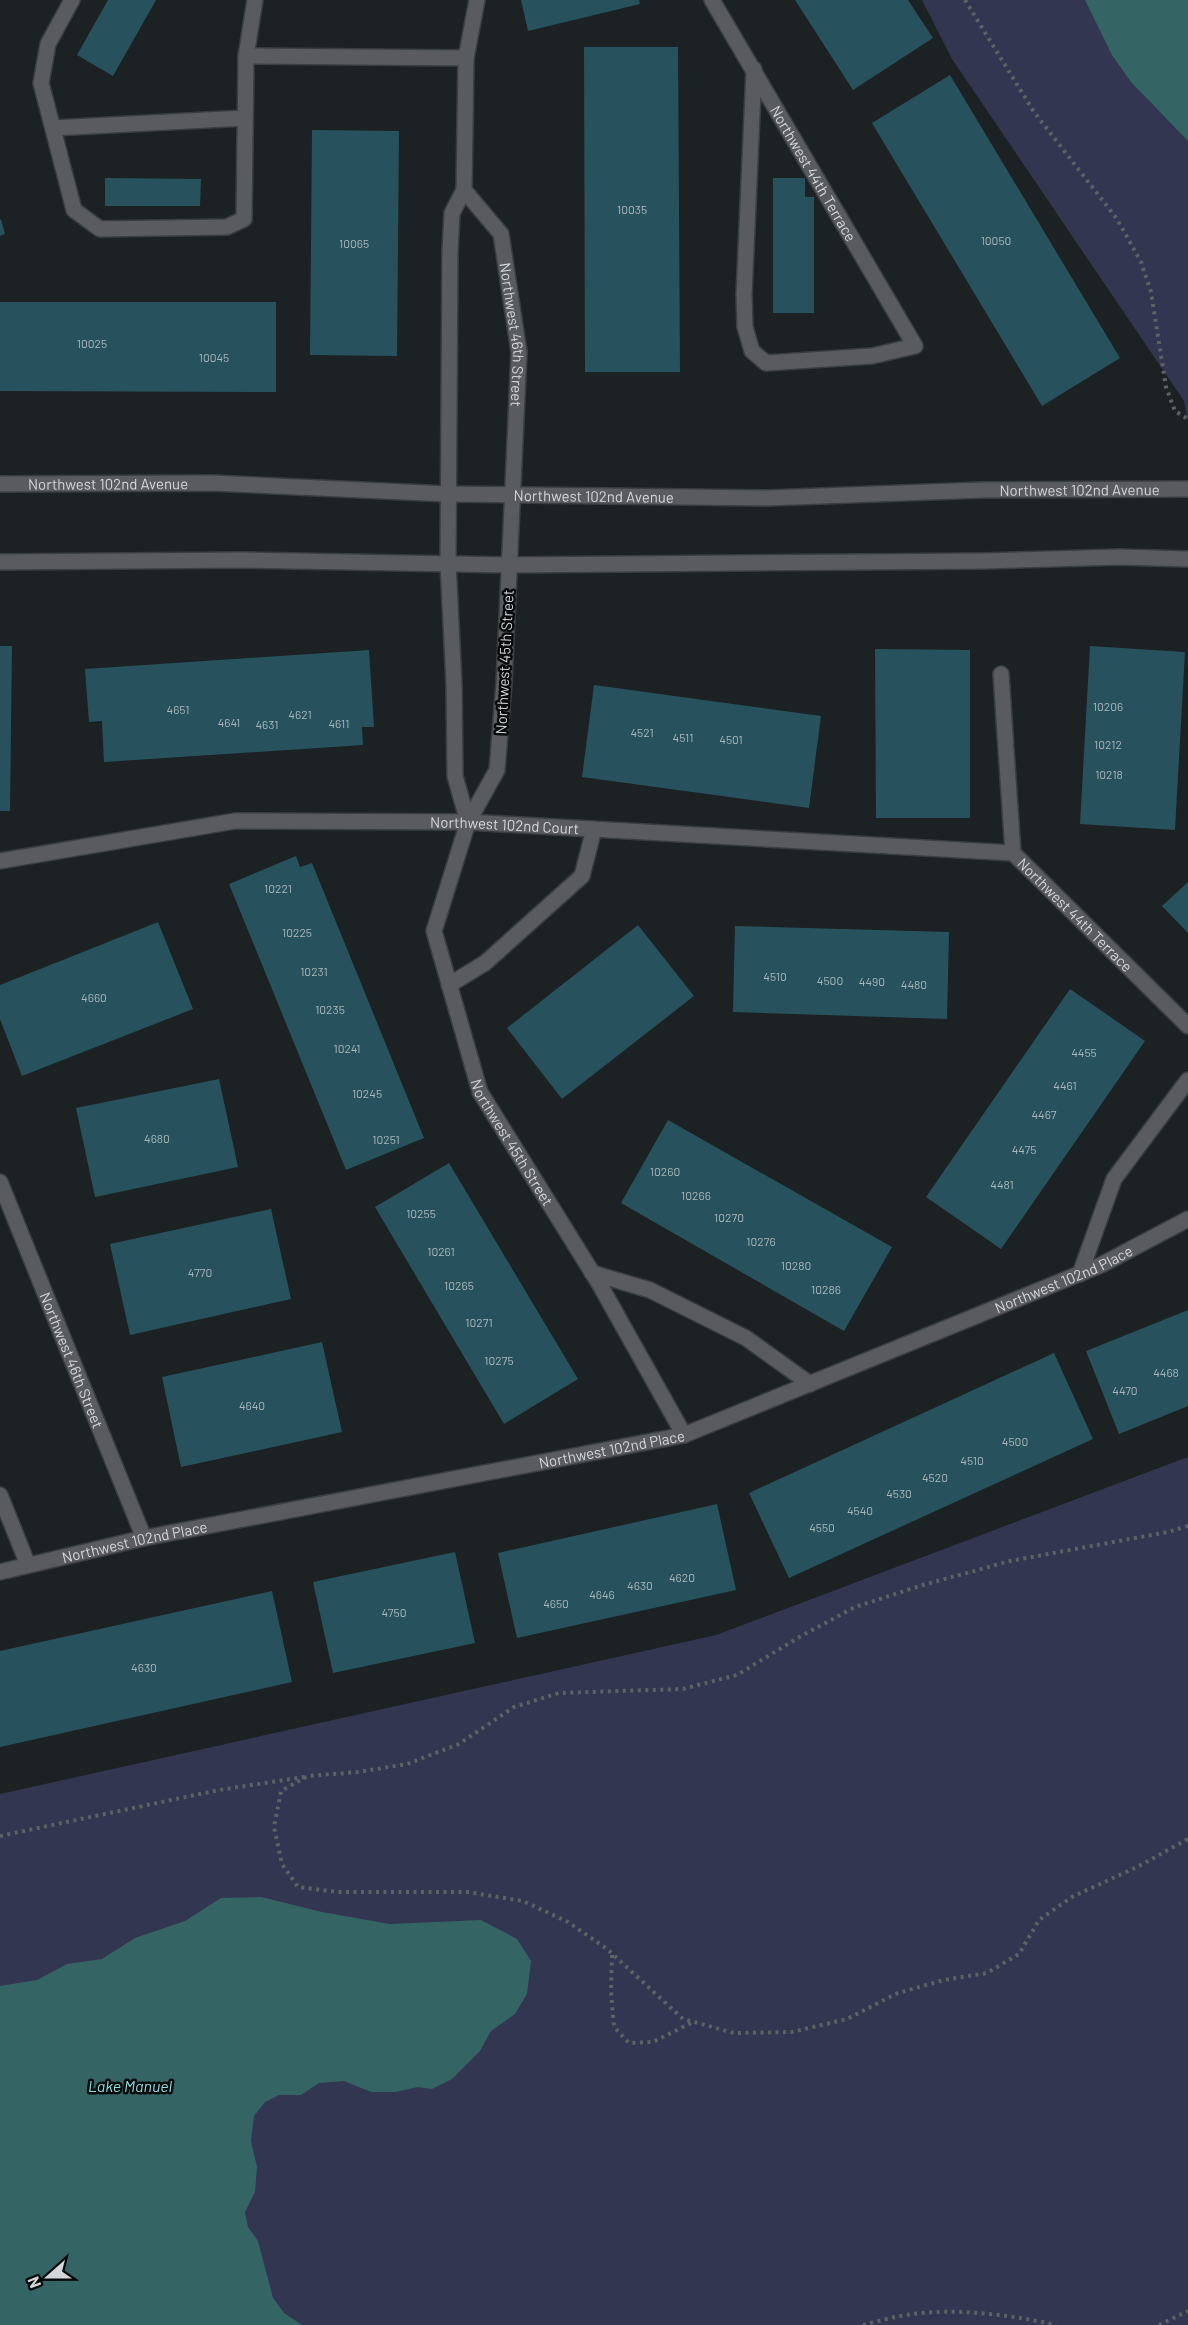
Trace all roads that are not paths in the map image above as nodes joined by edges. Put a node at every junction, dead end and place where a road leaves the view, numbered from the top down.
1 (72, 0) edge
2 (255, 0) edge
3 (712, 0) edge
4 (476, 1) edge
5 (246, 56) junction
6 (466, 58) junction
7 (754, 69) junction
8 (245, 118) junction
9 (53, 128) junction
10 (464, 190) junction
11 (0, 484) edge
12 (1188, 489) edge
13 (447, 494) junction
14 (511, 494) junction
15 (1188, 559) edge
16 (0, 562) edge
17 (448, 563) junction
18 (509, 565) junction
19 (1001, 674) dead end
20 (468, 822) junction
21 (594, 829) junction
22 (1013, 853) junction
23 (0, 861) edge
24 (449, 985) junction
25 (1188, 1026) edge
26 (1188, 1080) edge
27 (0, 1182) edge
28 (1188, 1219) edge
29 (592, 1273) junction
30 (1080, 1274) junction
31 (810, 1384) junction
32 (684, 1435) junction
33 (0, 1496) edge
34 (144, 1538) junction
35 (28, 1565) junction
36 (0, 1572) edge

1 - 9 street
2 - 5 street
3 - 7 street, Northwest 44th Terrace
4 - 6 street
5 - 6 street
5 - 8 street
6 - 10 street
7 - 7 street, Northwest 44th Terrace
8 - 9 street
8 - 9 street
10 - 13 street
10 - 14 street, Northwest 46th Street
11 - 13 street, Northwest 102nd Avenue
12 - 14 street, Northwest 102nd Avenue
13 - 14 street, Northwest 102nd Avenue
13 - 17 street
14 - 18 street, Northwest 45th Street
15 - 18 street
16 - 17 street
17 - 18 street
17 - 20 street
18 - 20 street, Northwest 45th Street
19 - 22 street, Northwest 44th Terrace
20 - 21 street, Northwest 102nd Court
20 - 23 street, Northwest 102nd Court
20 - 24 street, Northwest 45th Street
21 - 22 street, Northwest 102nd Court
21 - 24 street
22 - 25 street, Northwest 44th Terrace
24 - 29 street, Northwest 45th Street
26 - 30 street
27 - 34 street, Northwest 46th Street
28 - 30 street, Northwest 102nd Place
29 - 31 street
29 - 32 street, Northwest 45th Street
30 - 31 street, Northwest 102nd Place
31 - 32 street, Northwest 102nd Place
32 - 34 street, Northwest 102nd Place
33 - 35 street
34 - 35 street, Northwest 102nd Place
35 - 36 street, Northwest 102nd Place

